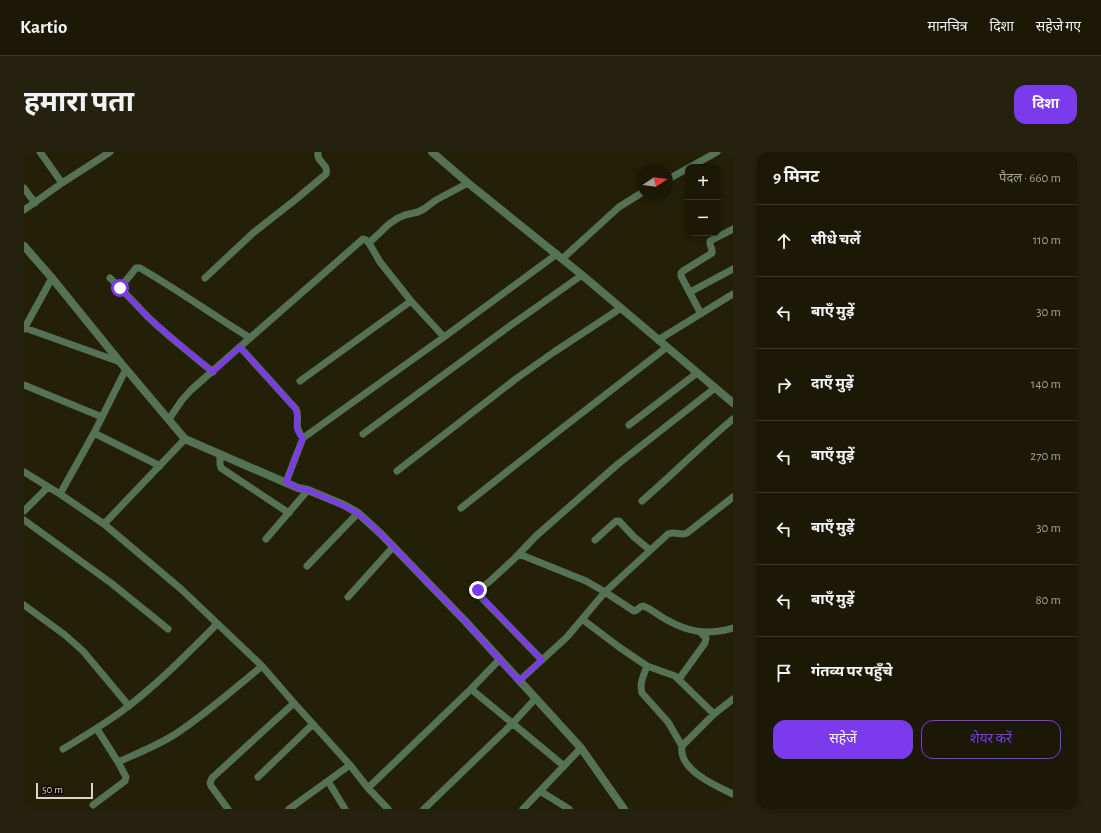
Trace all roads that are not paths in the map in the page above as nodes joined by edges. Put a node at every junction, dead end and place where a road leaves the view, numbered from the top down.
1 (40, 152) edge
2 (110, 152) edge
3 (318, 152) edge
4 (432, 152) edge
5 (717, 152) edge
6 (696, 164) edge
7 (685, 170) edge
8 (673, 177) edge
9 (62, 183) junction
10 (468, 183) junction
11 (24, 188) edge
12 (637, 196) edge
13 (34, 202) junction
14 (24, 210) edge
15 (733, 229) edge
16 (369, 243) junction
17 (24, 246) edge
18 (559, 257) junction
19 (733, 269) edge
20 (582, 275) junction
21 (52, 278) junction
22 (110, 278) dead end
23 (205, 278) dead end
24 (120, 288) junction
25 (690, 292) junction
26 (733, 294) edge
27 (411, 301) junction
28 (621, 308) junction
29 (701, 314) junction
30 (24, 328) edge
31 (444, 337) junction
32 (250, 338) junction
33 (658, 340) junction
34 (240, 347) junction
35 (667, 347) junction
36 (120, 362) junction
37 (126, 369) junction
38 (213, 372) junction
39 (697, 373) junction
40 (300, 382) dead end
41 (24, 385) edge
42 (715, 388) junction
43 (733, 403) edge
44 (102, 417) junction
45 (169, 419) junction
46 (733, 419) edge
47 (629, 425) dead end
48 (94, 433) junction
49 (363, 434) dead end
50 (185, 439) junction
51 (301, 443) junction
52 (220, 454) junction
53 (160, 466) junction
54 (397, 471) dead end
55 (24, 472) edge
56 (286, 482) junction
57 (48, 487) junction
58 (308, 490) junction
59 (60, 494) junction
60 (733, 497) edge
61 (642, 501) dead end
62 (461, 508) dead end
63 (24, 511) edge
64 (289, 513) junction
65 (358, 513) junction
66 (24, 520) edge
67 (104, 524) junction
68 (266, 539) dead end
69 (595, 540) dead end
70 (393, 547) junction
71 (650, 550) junction
72 (519, 554) junction
73 (307, 566) dead end
74 (605, 592) junction
75 (348, 597) dead end
76 (24, 605) edge
77 (582, 619) junction
78 (217, 624) junction
79 (733, 628) edge
80 (168, 629) dead end
81 (700, 632) junction
82 (500, 659) junction
83 (542, 660) junction
84 (262, 666) junction
85 (647, 666) junction
86 (679, 679) junction
87 (519, 681) junction
88 (471, 689) junction
89 (536, 698) junction
90 (733, 699) edge
91 (294, 703) junction
92 (129, 706) junction
93 (714, 714) junction
94 (313, 724) junction
95 (512, 724) junction
96 (97, 729) junction
97 (682, 746) junction
98 (62, 748) dead end
99 (581, 748) junction
100 (118, 762) junction
101 (350, 765) junction
102 (564, 766) junction
103 (258, 777) dead end
104 (328, 782) junction
105 (368, 788) junction
106 (540, 791) junction
107 (732, 792) edge
108 (93, 805) dead end
109 (228, 809) edge
110 (289, 809) edge
111 (346, 809) edge
112 (388, 809) edge
113 (424, 809) edge
114 (523, 809) edge
115 (569, 809) edge
116 (624, 809) edge

1 - 9 street
2 - 9 street
3 - 23 street
4 - 10 street
5 - 6 street
7 - 8 street
9 - 13 street
10 - 16 street
10 - 18 street
11 - 13 street
12 - 18 street
13 - 14 street
15 - 25 street
16 - 27 street
16 - 32 street
17 - 21 street
18 - 20 street
18 - 31 street
19 - 25 street
20 - 28 street
20 - 49 street
21 - 30 street
21 - 36 street
22 - 24 street
24 - 32 street
24 - 38 street
25 - 29 street
26 - 29 street
27 - 31 street
27 - 40 street
28 - 33 street
28 - 54 street
29 - 33 street
30 - 36 street
31 - 51 street
32 - 34 street
33 - 35 street
34 - 38 street
34 - 51 street
35 - 39 street
35 - 62 street
36 - 37 street
37 - 44 street
37 - 45 street
38 - 45 street
39 - 42 street
39 - 47 street
41 - 44 street
42 - 43 street
42 - 72 street
44 - 48 street
45 - 50 street
46 - 61 street
48 - 53 street
48 - 59 street
50 - 52 street
50 - 53 street
51 - 56 street
52 - 56 street
52 - 64 street
53 - 67 street
55 - 57 street
56 - 58 street
57 - 59 street
57 - 63 street
58 - 64 street
58 - 65 street
59 - 67 street
60 - 71 street
64 - 68 street
65 - 70 street
65 - 73 street
66 - 80 street
67 - 78 street
69 - 71 street
70 - 75 street
70 - 82 street
71 - 74 street
72 - 74 street
72 - 83 street
74 - 77 street
74 - 81 street
76 - 92 street
77 - 83 street
77 - 85 street
78 - 84 street
78 - 92 street
79 - 81 street
81 - 86 street
82 - 87 street
82 - 88 street
83 - 87 street
84 - 91 street
84 - 100 street
85 - 86 street
85 - 97 street
86 - 93 street
87 - 89 street
88 - 95 street
88 - 105 street
89 - 95 street
89 - 99 street
90 - 93 street
91 - 94 street
91 - 109 street
92 - 96 street
93 - 97 street
94 - 101 street
94 - 103 street
95 - 102 street
95 - 113 street
96 - 98 street
96 - 100 street
97 - 107 street
99 - 102 street
99 - 116 street
100 - 108 street
101 - 104 street
101 - 105 street
102 - 106 street
104 - 110 street
104 - 111 street
105 - 112 street
106 - 114 street
106 - 115 street

